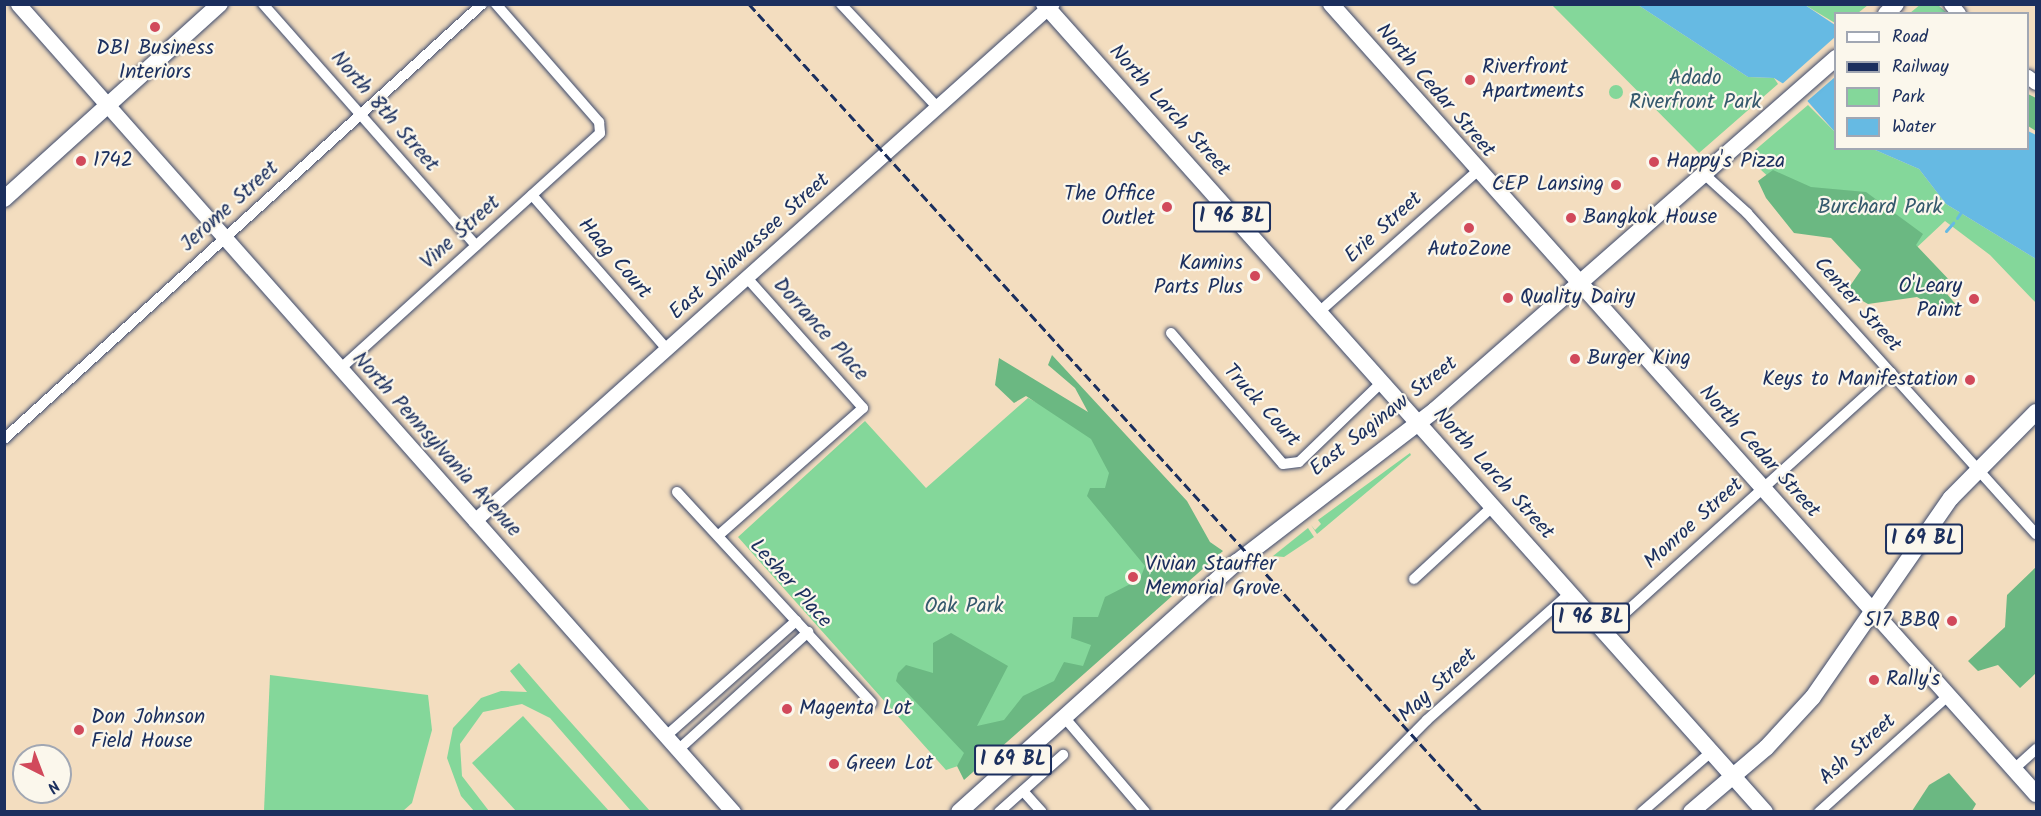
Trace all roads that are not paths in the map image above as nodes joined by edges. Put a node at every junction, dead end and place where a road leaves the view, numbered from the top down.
1 (18, 4) edge
2 (220, 4) edge
3 (263, 4) edge
4 (482, 4) edge
5 (496, 4) edge
6 (841, 4) edge
7 (1330, 4) edge
8 (1048, 6) edge
9 (1834, 60) edge
10 (108, 106) junction
11 (937, 107) junction
12 (361, 115) junction
13 (1475, 172) junction
14 (1704, 174) junction
15 (532, 195) junction
16 (4, 199) edge
17 (224, 239) junction
18 (476, 246) junction
19 (747, 278) junction
20 (1578, 284) junction
21 (1318, 313) junction
22 (1171, 333) dead end
23 (667, 349) junction
24 (340, 369) junction
25 (1892, 373) junction
26 (1381, 383) junction
27 (2037, 412) edge
28 (1418, 424) junction
29 (4, 440) edge
30 (1976, 468) junction
31 (1763, 489) junction
32 (677, 492) dead end
33 (1492, 507) junction
34 (475, 521) junction
35 (2037, 534) edge
36 (719, 535) junction
37 (1414, 579) dead end
38 (1570, 593) junction
39 (1875, 614) junction
40 (796, 621) junction
41 (1604, 632) junction
42 (808, 633) junction
43 (1950, 694) junction
44 (872, 703) dead end
45 (1064, 717) junction
46 (666, 736) junction
47 (2037, 748) edge
48 (678, 750) junction
49 (1711, 752) junction
50 (1063, 755) dead end
51 (2014, 769) junction
52 (1733, 776) junction
53 (1023, 790) junction
54 (2037, 794) edge
55 (733, 812) edge
56 (959, 812) edge
57 (999, 812) edge
58 (1042, 812) edge
59 (1145, 812) edge
60 (1336, 812) edge
61 (1642, 812) edge
62 (1691, 812) edge
63 (1765, 812) edge
64 (1819, 812) edge

1 - 10 main road, North Pennsylvania Avenue
2 - 10 main road
3 - 12 street, North 8th Street
4 - 12 street, Jerome Street
5 - 15 street, Vine Street
6 - 11 street
7 - 13 main road, North Cedar Street
8 - 11 street, East Shiawassee Street
8 - 21 main road, North Larch Street / I 96 BL
9 - 14 main road, East Saginaw Street / I 69 BL
10 - 16 main road
10 - 17 main road, North Pennsylvania Avenue
11 - 19 street, East Shiawassee Street
12 - 17 street, Jerome Street
12 - 18 street, North 8th Street
13 - 20 main road, North Cedar Street
13 - 21 street, Erie Street
14 - 20 main road, East Saginaw Street / I 69 BL
14 - 25 street, Center Street
15 - 18 street, Vine Street
15 - 23 street, Haag Court
17 - 24 main road, North Pennsylvania Avenue
17 - 29 street, Jerome Street
18 - 24 street, Vine Street
19 - 23 street, East Shiawassee Street
19 - 36 street, Dorrance Place
20 - 28 main road, East Saginaw Street / I 69 BL
20 - 31 main road, North Cedar Street
21 - 26 main road, North Larch Street / I 96 BL
22 - 26 street, Truck Court
23 - 34 street, East Shiawassee Street
24 - 34 main road, North Pennsylvania Avenue
25 - 30 street, Center Street
25 - 31 street, Monroe Street
26 - 28 main road, North Larch Street / I 96 BL
27 - 30 main road, I 69 BL
28 - 33 main road, North Larch Street / I 96 BL
28 - 45 main road, East Saginaw Street / I 69 BL
30 - 35 street, Center Street
30 - 39 main road, I 69 BL
31 - 39 main road, North Cedar Street
31 - 41 street, Monroe Street
32 - 36 street, Lesher Place
33 - 37 street
33 - 38 main road, North Larch Street / I 96 BL
34 - 46 main road, North Pennsylvania Avenue
36 - 40 street, Lesher Place
38 - 41 main road, North Larch Street / I 96 BL
38 - 60 street, May Street
39 - 43 main road, North Cedar Street
39 - 52 main road, I 69 BL
40 - 42 street, Lesher Place
40 - 46 street
41 - 49 main road, North Larch Street / I 96 BL
42 - 44 street, Lesher Place
42 - 48 street
43 - 51 main road, North Cedar Street
43 - 64 street, Ash Street
45 - 56 main road, East Saginaw Street / I 69 BL
45 - 59 street
46 - 48 main road, North Pennsylvania Avenue
47 - 51 street
48 - 55 main road, North Pennsylvania Avenue
49 - 52 main road, North Larch Street / I 96 BL
49 - 61 street
50 - 53 street
51 - 54 main road, North Cedar Street
52 - 62 main road, I 69 BL
52 - 63 main road, North Larch Street / I 96 BL
53 - 57 street
53 - 58 street

